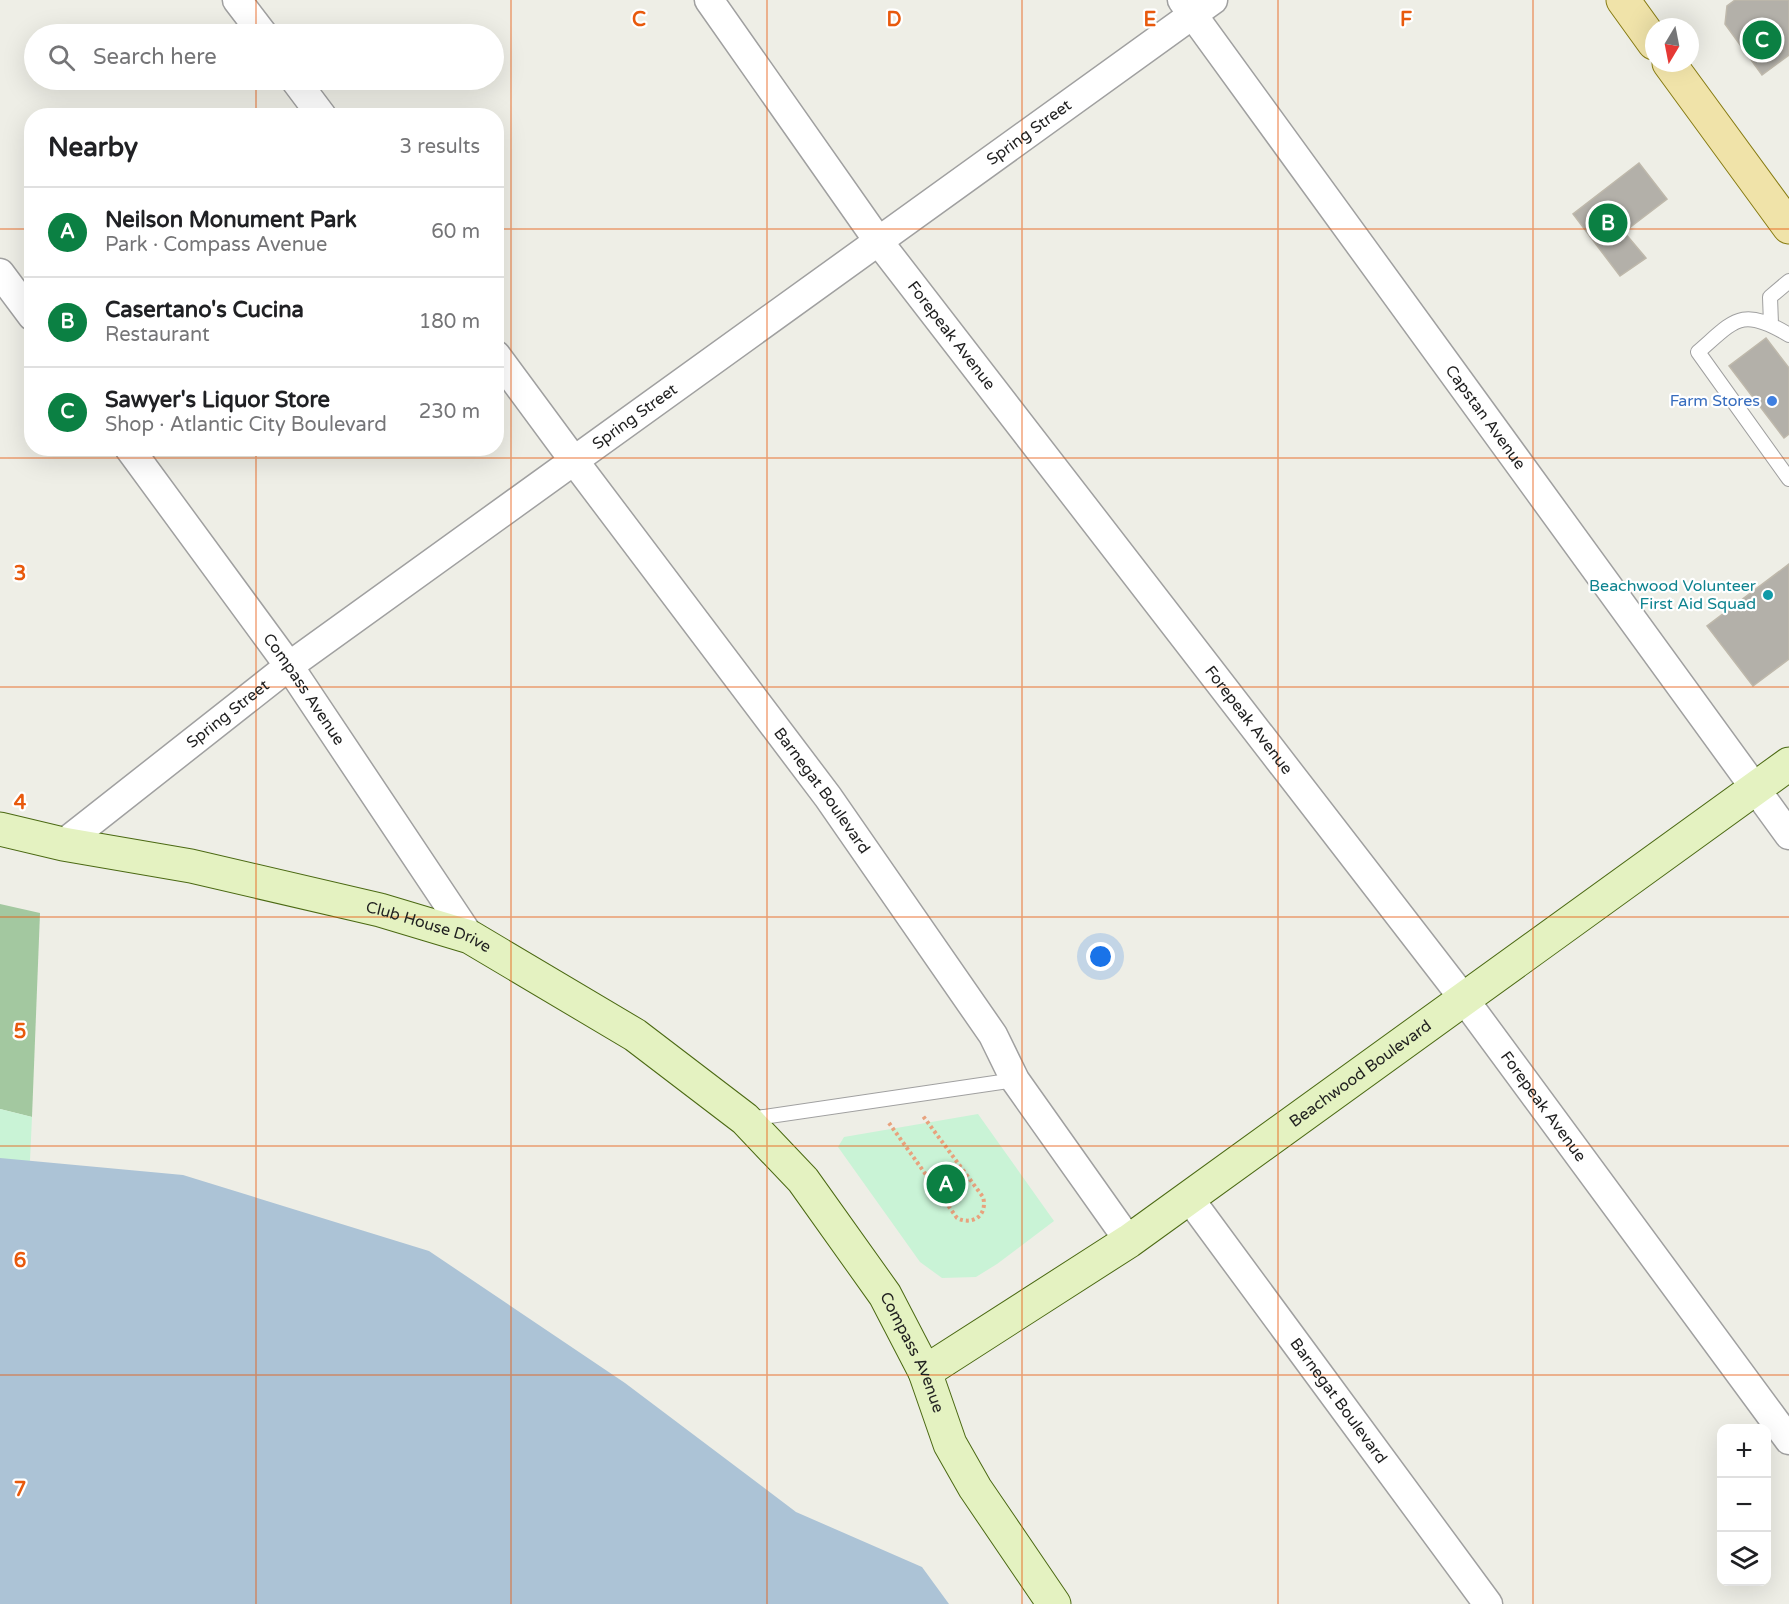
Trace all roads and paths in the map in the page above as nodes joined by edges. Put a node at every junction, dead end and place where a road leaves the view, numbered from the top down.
1 (237, 0) edge
2 (709, 0) edge
3 (1623, 0) edge
4 (1196, 5) edge
5 (255, 24) edge
6 (1645, 31) edge
7 (1676, 72) edge
8 (303, 90) edge
9 (316, 108) edge
10 (1789, 227) edge
11 (879, 242) junction
12 (0, 273) edge
13 (1789, 281) edge
14 (24, 305) edge
15 (1771, 324) junction
16 (1789, 335) edge
17 (504, 366) edge
18 (135, 456) edge
19 (575, 462) junction
20 (1789, 479) edge
21 (289, 666) junction
22 (1789, 764) edge
23 (1755, 789) junction
24 (1789, 835) edge
25 (3, 836) edge
26 (63, 844) junction
27 (470, 937) junction
28 (1464, 999) junction
29 (1015, 1080) junction
30 (909, 1096) junction
31 (873, 1102) junction
32 (745, 1119) junction
33 (1189, 1198) junction
34 (1129, 1241) junction
35 (930, 1386) junction
36 (1789, 1440) edge
37 (1054, 1604) edge
38 (1488, 1604) edge

1 - 5 street
2 - 11 street, Forepeak Avenue
3 - 6 main road
4 - 11 street, Spring Street
4 - 23 street, Capstan Avenue
7 - 10 main road
8 - 9 street
11 - 19 street, Spring Street
11 - 28 street, Forepeak Avenue
12 - 14 street
13 - 15 lane
15 - 16 lane
15 - 20 lane
17 - 19 street, Barnegat Boulevard
18 - 21 street, Compass Avenue
19 - 21 street, Spring Street
19 - 29 street, Barnegat Boulevard
21 - 26 street, Spring Street
21 - 27 street, Compass Avenue
22 - 23 main road, Beachwood Boulevard
23 - 24 street, Capstan Avenue
23 - 28 main road, Beachwood Boulevard
25 - 26 main road, Club House Drive
26 - 27 main road, Club House Drive
27 - 32 main road, Club House Drive
28 - 33 main road, Beachwood Boulevard
28 - 36 street, Forepeak Avenue
29 - 30 lane
29 - 34 street, Barnegat Boulevard
30 - 31 lane
30 - 31 path
31 - 32 lane
32 - 35 main road, Compass Avenue
33 - 34 main road, Beachwood Boulevard
33 - 38 street, Barnegat Boulevard
34 - 35 main road, Beachwood Boulevard
35 - 37 main road, Compass Avenue

